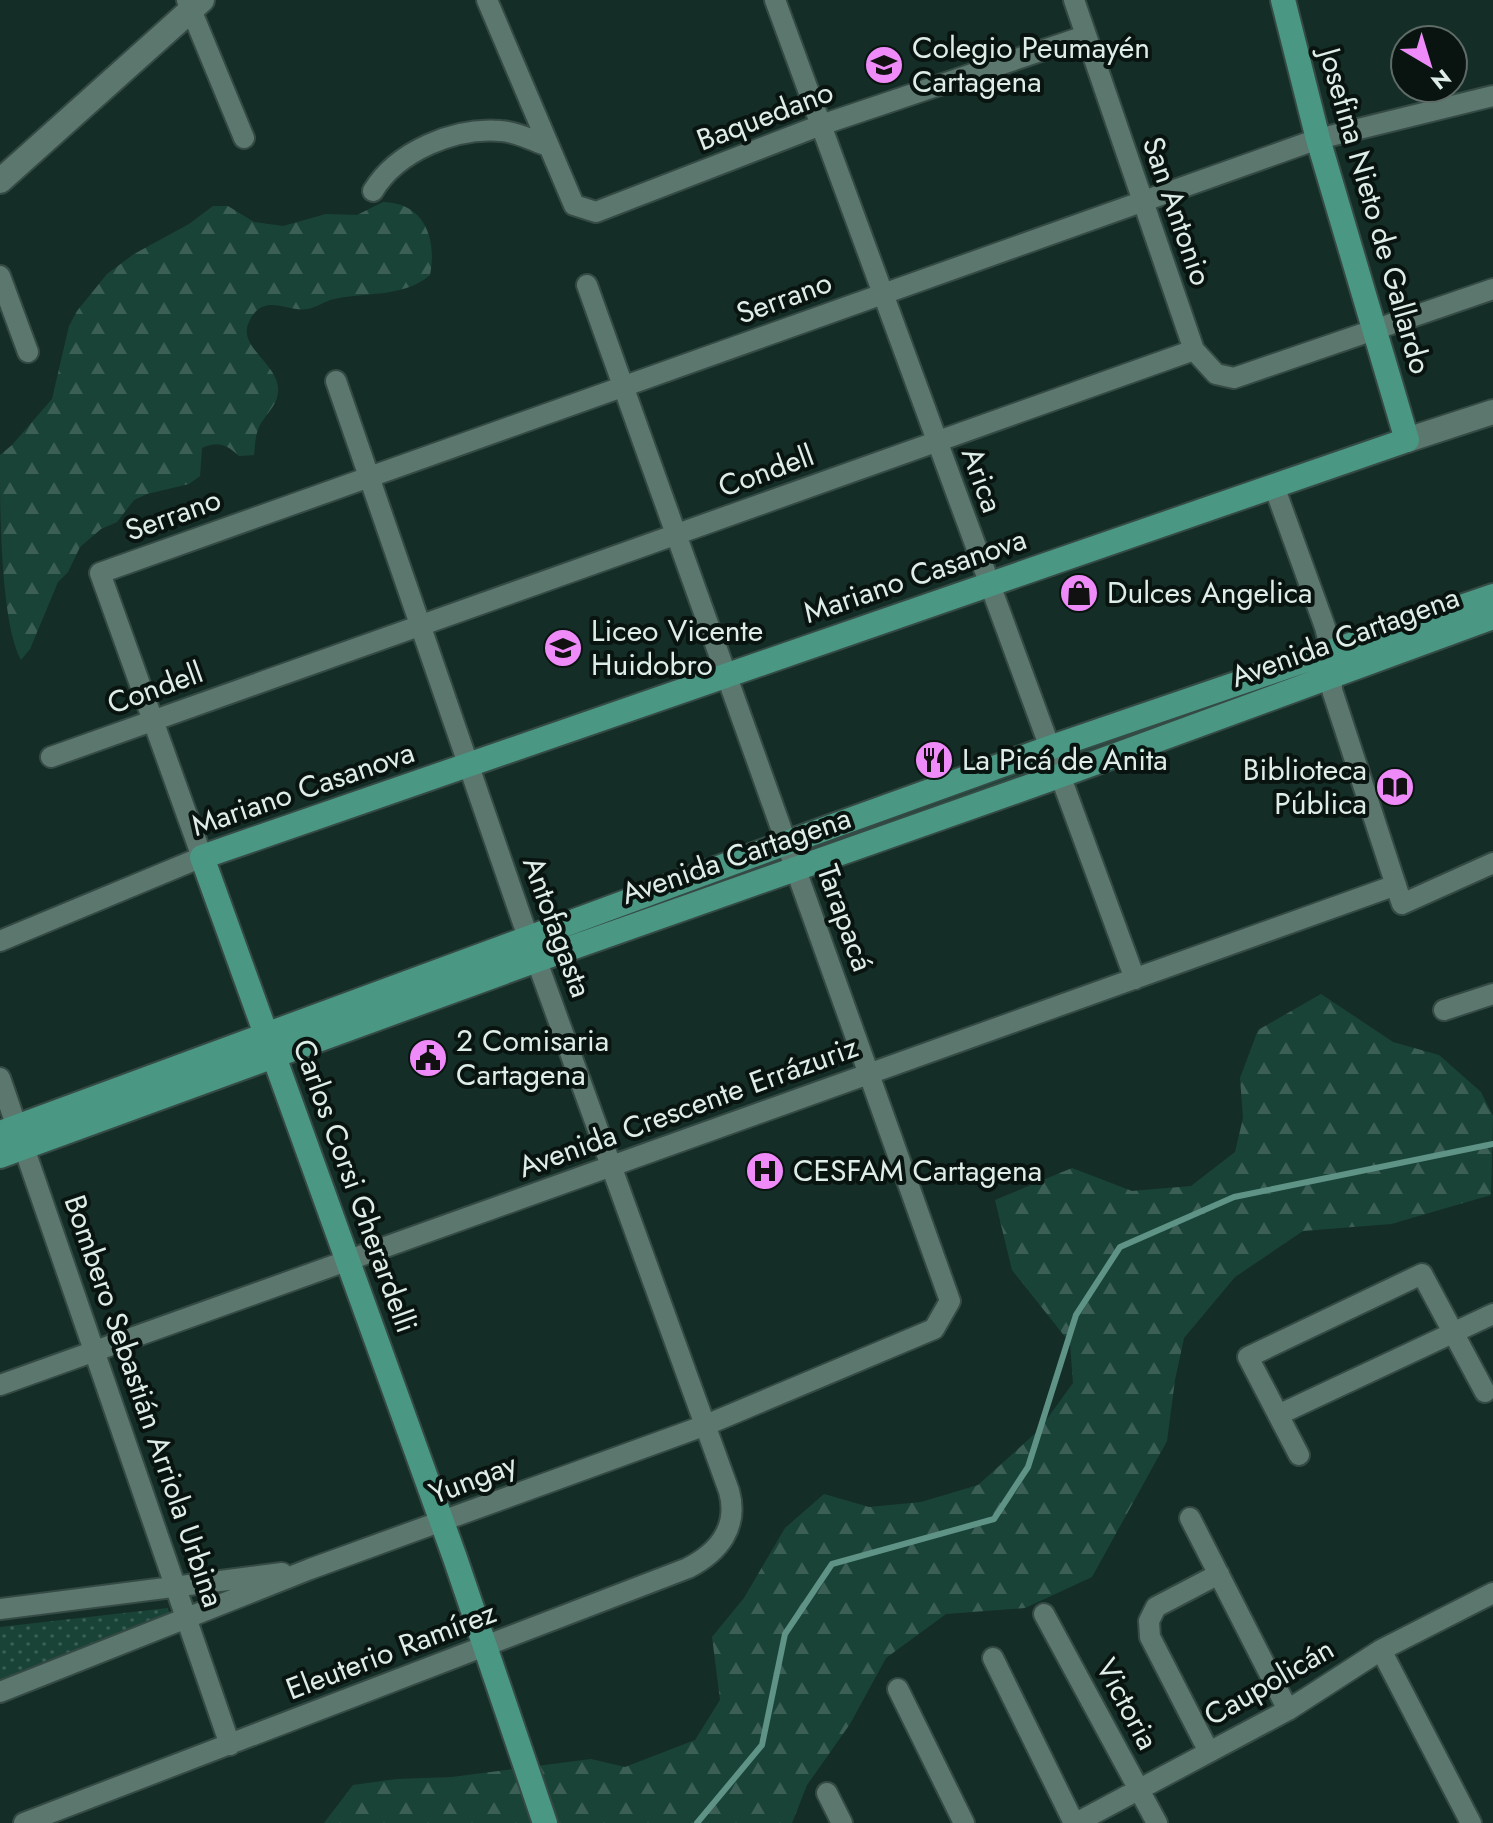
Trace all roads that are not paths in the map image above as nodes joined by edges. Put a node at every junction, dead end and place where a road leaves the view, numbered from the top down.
1 (487, 0) edge
2 (775, 0) edge
3 (1074, 0) edge
4 (1283, 0) edge
5 (193, 3) edge
6 (1085, 36) junction
7 (1493, 96) edge
8 (821, 125) junction
9 (244, 138) dead end
10 (1318, 139) junction
11 (548, 146) junction
12 (0, 181) edge
13 (373, 191) dead end
14 (1142, 202) junction
15 (0, 276) edge
16 (587, 285) dead end
17 (1493, 289) edge
18 (882, 294) junction
19 (1376, 331) junction
20 (1194, 350) junction
21 (28, 352) dead end
22 (336, 381) dead end
23 (623, 387) junction
24 (1493, 412) edge
25 (1407, 440) junction
26 (936, 442) junction
27 (368, 478) junction
28 (1274, 486) junction
29 (676, 535) junction
30 (100, 573) joint
31 (988, 585) junction
32 (1493, 596) edge
33 (1493, 617) edge
34 (420, 626) junction
35 (1331, 651) junction
36 (726, 675) junction
37 (1332, 677) junction
38 (153, 721) junction
39 (1049, 748) junction
40 (51, 757) dead end
41 (468, 765) junction
42 (1059, 776) junction
43 (786, 843) junction
44 (202, 857) junction
45 (1493, 863) edge
46 (796, 868) junction
47 (1399, 895) junction
48 (0, 941) edge
49 (533, 949) junction
50 (1135, 979) junction
51 (1493, 994) edge
52 (1444, 1010) dead end
53 (266, 1034) junction
54 (274, 1057) junction
55 (869, 1074) junction
56 (0, 1078) edge
57 (14, 1135) edge
58 (0, 1156) edge
59 (611, 1167) junction
60 (348, 1261) junction
61 (950, 1301) joint
62 (1493, 1314) edge
63 (1455, 1333) junction
64 (95, 1351) junction
65 (0, 1385) edge
66 (1485, 1392) dead end
67 (1278, 1415) junction
68 (706, 1425) junction
69 (1299, 1455) dead end
70 (729, 1491) joint
71 (1190, 1518) dead end
72 (443, 1523) junction
73 (310, 1569) junction
74 (1219, 1574) junction
75 (177, 1588) junction
76 (1493, 1593) edge
77 (0, 1609) edge
78 (1044, 1614) dead end
79 (187, 1619) junction
80 (485, 1648) junction
81 (1381, 1650) junction
82 (993, 1658) dead end
83 (898, 1689) dead end
84 (0, 1692) edge
85 (1288, 1710) junction
86 (230, 1745) junction
87 (1209, 1752) junction
88 (1139, 1790) junction
89 (827, 1793) dead end
90 (24, 1823) edge
91 (545, 1823) edge
92 (842, 1823) edge
93 (964, 1823) edge
94 (1075, 1823) edge
95 (1157, 1823) edge
96 (1471, 1823) edge

1 - 11 street
2 - 8 street, Arica
3 - 6 street, San Antonio
4 - 10 main road, Josefina Nieto de Gallardo
5 - 9 street
5 - 12 street
6 - 8 street, Baquedano
6 - 14 street, San Antonio
7 - 10 street, Serrano
8 - 11 street, Baquedano
8 - 18 street, Arica
10 - 14 street, Serrano
10 - 19 main road, Josefina Nieto de Gallardo
11 - 13 street
14 - 18 street, Serrano
14 - 20 street, San Antonio
15 - 21 street
16 - 23 street, Tarapacá
17 - 19 street
18 - 23 street, Serrano
18 - 26 street, Arica
19 - 20 street
19 - 25 main road, Josefina Nieto de Gallardo
20 - 26 street, Condell
22 - 27 street, Antofagasta
23 - 27 street, Serrano
23 - 29 street, Tarapacá
24 - 25 street, Mariano Casanova
25 - 28 main road, Mariano Casanova
26 - 29 street, Condell
26 - 31 street, Arica
27 - 30 street, Serrano
27 - 34 street, Antofagasta
28 - 31 main road, Mariano Casanova
28 - 35 street
29 - 34 street, Condell
29 - 36 street, Tarapacá
30 - 38 street, Carlos Corsi Gherardelli
31 - 36 main road, Mariano Casanova
31 - 39 street, Arica
32 - 35 main road, Avenida Cartagena
33 - 37 main road, Avenida Cartagena
34 - 38 street, Condell
34 - 41 street, Antofagasta
35 - 37 street
35 - 39 main road, Avenida Cartagena
36 - 41 main road, Mariano Casanova
36 - 43 street, Tarapacá
37 - 42 main road, Avenida Cartagena
37 - 47 street
38 - 40 street, Condell
38 - 44 street, Carlos Corsi Gherardelli
39 - 42 street, Arica
39 - 43 main road, Avenida Cartagena
41 - 44 main road, Mariano Casanova
41 - 49 street, Antofagasta
42 - 46 main road, Avenida Cartagena
42 - 50 street, Arica
43 - 46 street, Tarapacá
43 - 49 main road, Avenida Cartagena
44 - 48 street, Mariano Casanova
44 - 53 main road, Carlos Corsi Gherardelli
45 - 47 street, Avenida Crescente Errázuriz
46 - 49 main road, Avenida Cartagena
46 - 55 street, Tarapacá
47 - 50 street, Avenida Crescente Errázuriz
49 - 53 main road, Avenida Cartagena
49 - 54 main road, Avenida Cartagena
49 - 59 street, Antofagasta
50 - 55 street, Avenida Crescente Errázuriz
51 - 52 street
53 - 54 main road, Carlos Corsi Gherardelli
53 - 57 main road, Avenida Cartagena
54 - 57 main road, Avenida Cartagena
54 - 60 main road, Carlos Corsi Gherardelli
55 - 59 street, Avenida Crescente Errázuriz
55 - 61 street, Tarapacá
56 - 57 street, Bombero Sebastián Arriola Urbina
57 - 58 main road, Avenida Cartagena
57 - 64 street, Bombero Sebastián Arriola Urbina
59 - 60 street, Avenida Crescente Errázuriz
59 - 68 street, Antofagasta
60 - 64 street, Avenida Crescente Errázuriz
60 - 72 main road, Carlos Corsi Gherardelli
61 - 68 street, Yungay
62 - 63 street
63 - 66 street
63 - 67 street
63 - 67 street
64 - 65 street, Avenida Crescente Errázuriz
64 - 75 street, Bombero Sebastián Arriola Urbina
67 - 69 street
68 - 70 street, Antofagasta
68 - 72 street, Yungay
70 - 80 street, Eleuterio Ramírez
71 - 74 street
72 - 73 street, Yungay
72 - 80 main road, Carlos Corsi Gherardelli
73 - 75 street
73 - 79 street, Yungay
74 - 85 street
74 - 87 street
75 - 77 street
75 - 79 street, Bombero Sebastián Arriola Urbina
76 - 81 street, Caupolicán
78 - 88 street, Victoria
79 - 84 street, Yungay
79 - 86 street, Bombero Sebastián Arriola Urbina
80 - 86 street, Eleuterio Ramírez
80 - 91 main road, Carlos Corsi Gherardelli
81 - 85 street, Caupolicán
81 - 96 street
82 - 94 street
83 - 93 street
85 - 87 street, Caupolicán
86 - 90 street, Eleuterio Ramírez
87 - 88 street, Caupolicán
88 - 94 street, Caupolicán
88 - 95 street, Victoria
89 - 92 street

